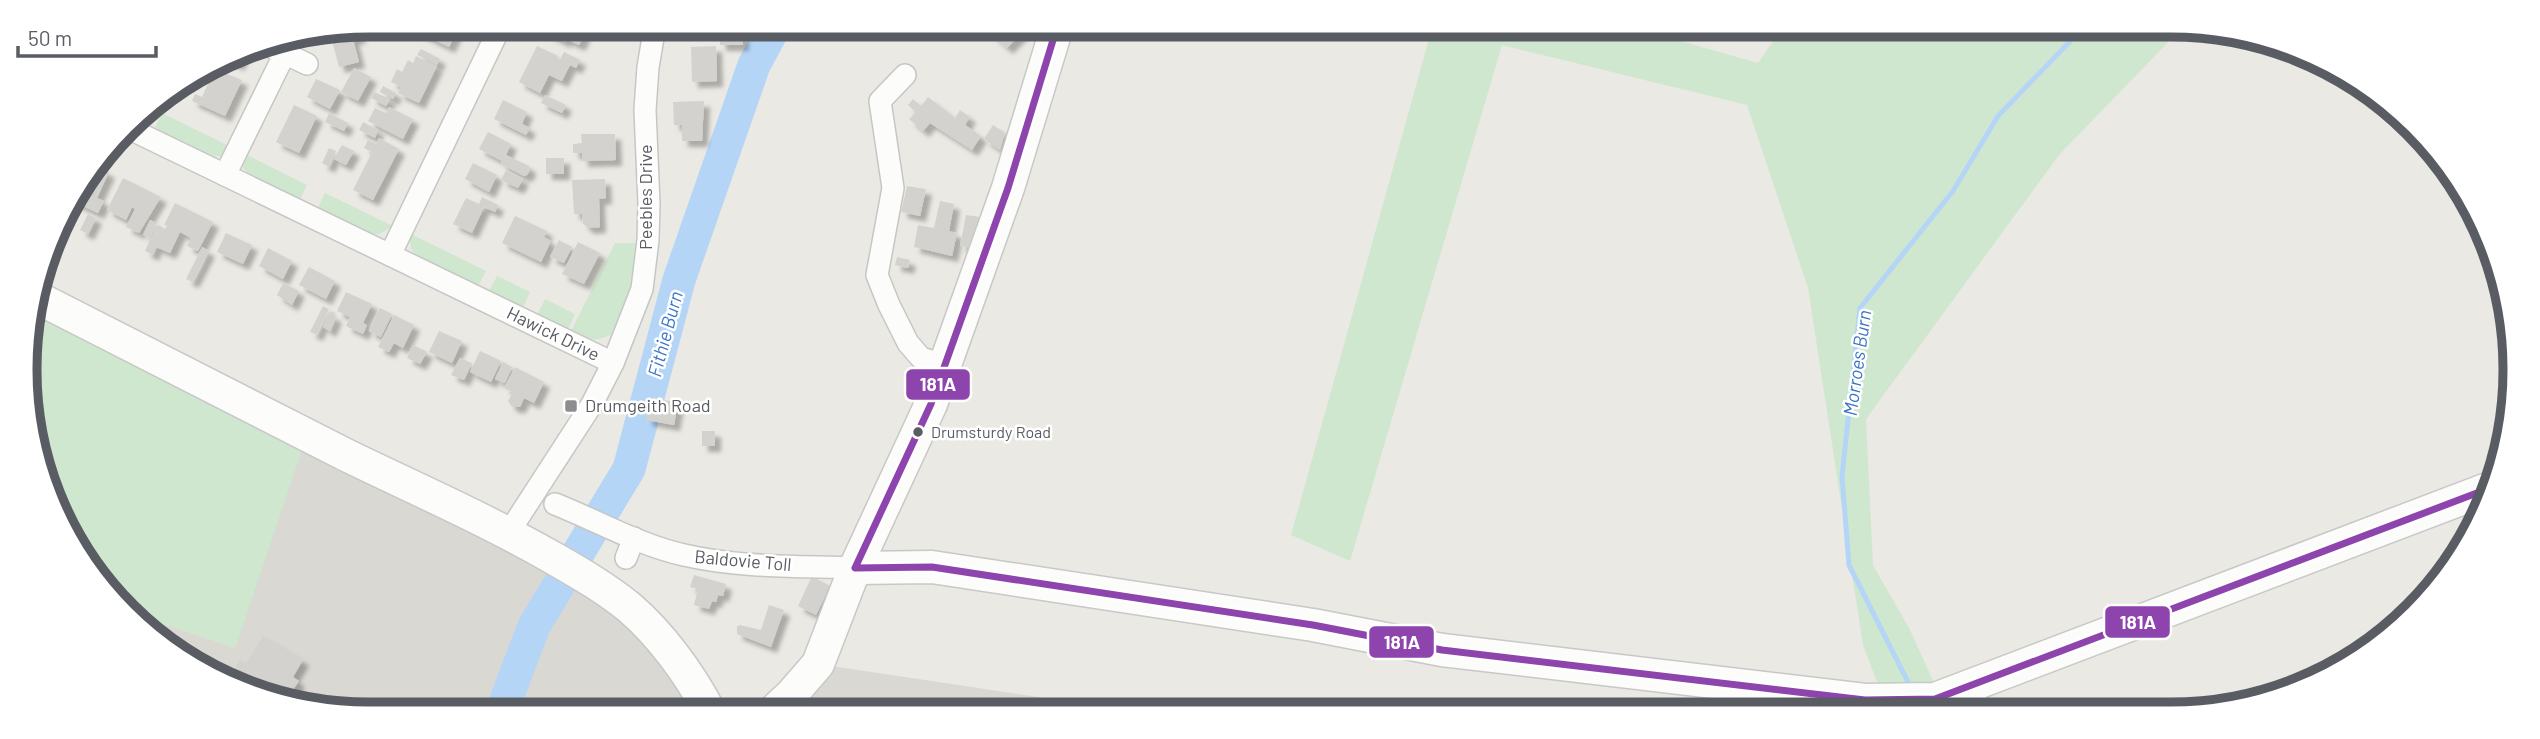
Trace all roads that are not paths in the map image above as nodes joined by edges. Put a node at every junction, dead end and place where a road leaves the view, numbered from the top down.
1 (495, 37) edge
2 (652, 37) edge
3 (1054, 37) edge
4 (275, 50) edge
5 (277, 50) edge
6 (307, 64) dead end
7 (905, 75) dead end
8 (136, 132) edge
9 (225, 175) junction
10 (390, 255) junction
11 (44, 301) edge
12 (613, 363) junction
13 (945, 365) junction
14 (2480, 492) edge
15 (561, 507) dead end
16 (509, 532) junction
17 (855, 568) junction
18 (665, 646) junction
19 (1975, 698) edge
20 (687, 702) edge
21 (704, 702) edge
22 (784, 702) edge

1 - 10 street
2 - 12 street, Peebles Drive
3 - 13 main road
4 - 9 street
5 - 6 street
7 - 13 street
8 - 9 street, Hawick Drive
9 - 10 street, Hawick Drive
10 - 12 street, Hawick Drive
11 - 16 main road
12 - 16 street, Hawick Drive
13 - 17 main road
14 - 19 main road
15 - 17 street, Baldovie Toll
16 - 18 main road
17 - 19 main road
17 - 22 main road
18 - 20 main road
18 - 21 main road

